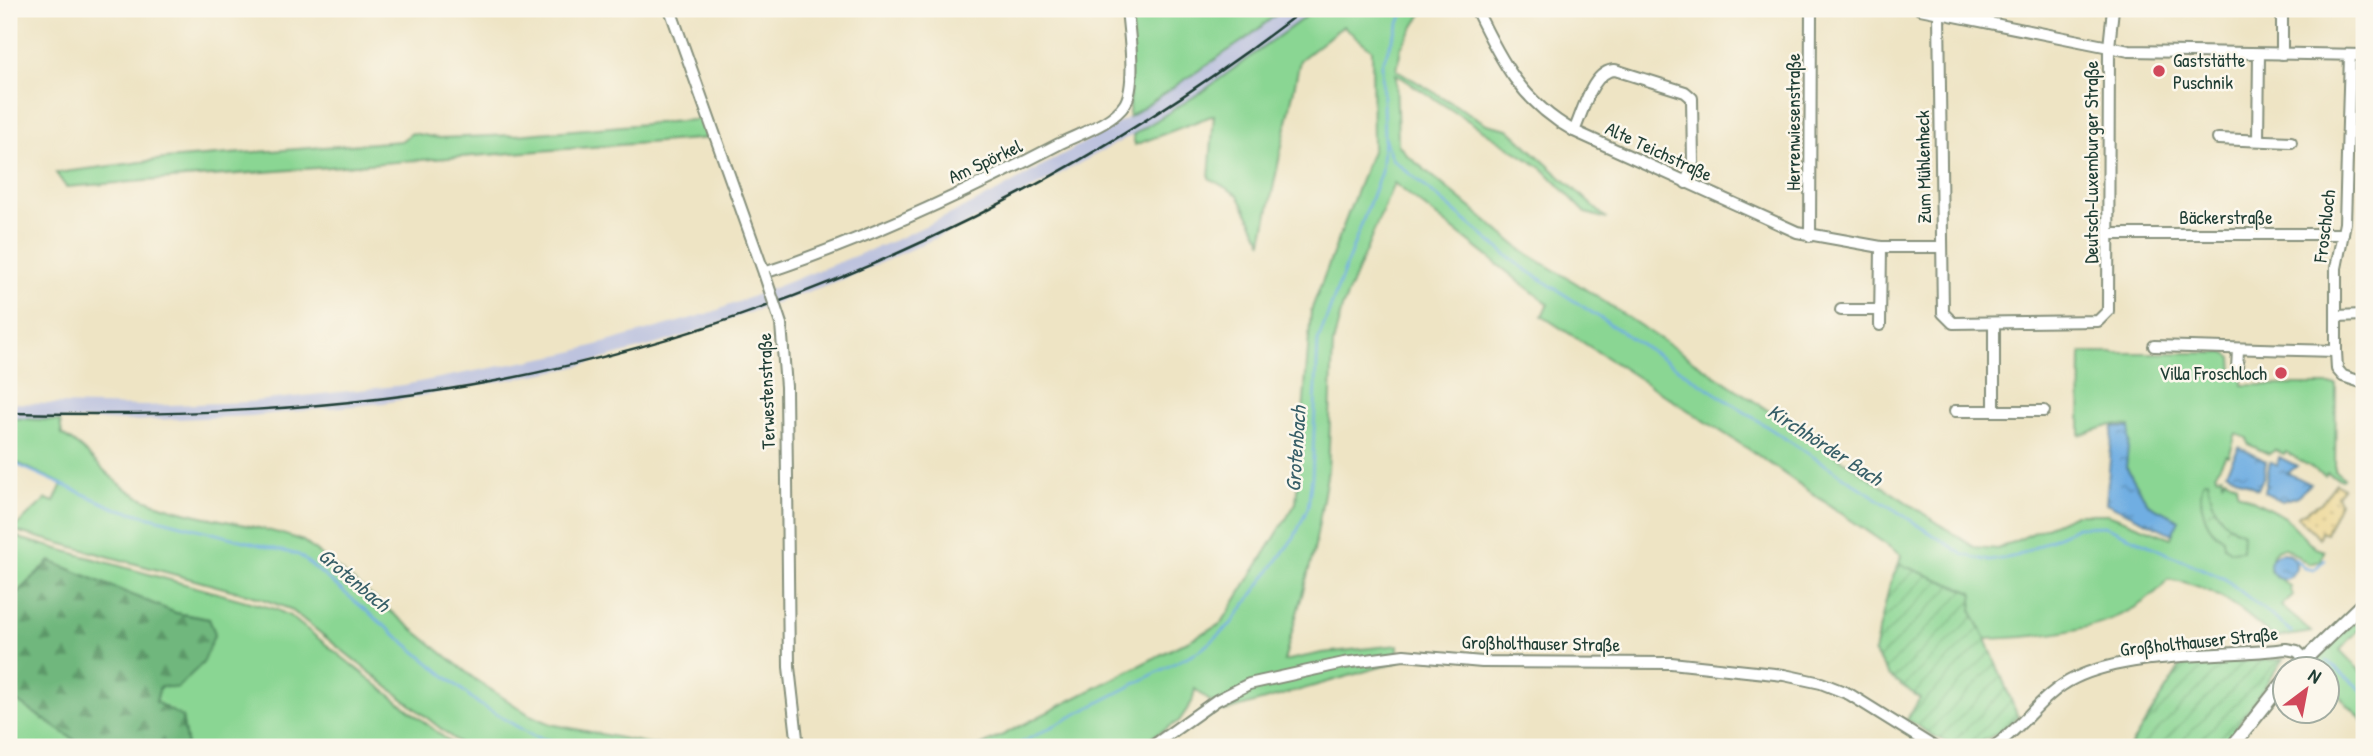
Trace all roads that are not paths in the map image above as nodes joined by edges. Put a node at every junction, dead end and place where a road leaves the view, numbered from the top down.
1 (670, 9) edge
2 (1127, 9) edge
3 (1476, 9) edge
4 (1811, 9) edge
5 (1920, 9) edge
6 (2113, 9) edge
7 (2282, 9) edge
8 (1939, 13) junction
9 (2109, 47) junction
10 (2259, 54) junction
11 (2282, 54) junction
12 (2350, 55) junction
13 (2364, 55) edge
14 (1574, 131) junction
15 (2218, 139) dead end
16 (2258, 141) junction
17 (2291, 142) dead end
18 (1686, 183) junction
19 (2109, 234) junction
20 (2343, 234) junction
21 (1810, 236) junction
22 (1881, 247) junction
23 (1942, 247) junction
24 (764, 273) junction
25 (1841, 310) dead end
26 (1880, 310) junction
27 (2364, 315) edge
28 (2336, 316) junction
29 (1994, 324) junction
30 (1880, 325) dead end
31 (2154, 346) dead end
32 (2238, 349) junction
33 (2336, 351) junction
34 (2237, 369) dead end
35 (2364, 383) edge
36 (1955, 411) dead end
37 (1994, 411) junction
38 (2044, 411) dead end
39 (2364, 602) edge
40 (2298, 654) edge
41 (2311, 654) edge
42 (2272, 697) edge
43 (798, 747) edge
44 (1151, 747) edge
45 (1934, 747) edge
46 (1993, 747) edge
47 (2232, 747) edge

1 - 24 street, Terwestenstraße
2 - 24 street, Am Spörkel
3 - 14 street, Alte Teichstraße
4 - 21 street, Herrenwiesenstraße
5 - 8 street
6 - 9 street, Deutsch-Luxemburger Straße
7 - 11 street
8 - 9 street
8 - 23 street, Zum Mühlenheck
9 - 10 street
9 - 19 street, Deutsch-Luxemburger Straße
10 - 11 street
10 - 16 street
11 - 12 street
12 - 13 street
12 - 20 street, Froschloch
14 - 18 street, Alte Teichstraße
14 - 18 street
15 - 16 street
16 - 17 street
18 - 21 street, Alte Teichstraße
19 - 20 street, Bäckerstraße
19 - 29 street, Deutsch-Luxemburger Straße
20 - 28 street, Froschloch
21 - 22 street, Alte Teichstraße
22 - 23 street, Alte Teichstraße
22 - 26 street
23 - 29 street, Zum Mühlenheck
24 - 43 street, Terwestenstraße, bridge
25 - 26 street
26 - 30 street
27 - 28 street
28 - 33 street, Froschloch
29 - 37 street
31 - 32 street
32 - 33 street
32 - 34 street
33 - 35 street, Froschloch
36 - 37 street
37 - 38 street
39 - 41 street
40 - 46 street, Großholthauser Straße
42 - 47 street
44 - 45 street, Großholthauser Straße

